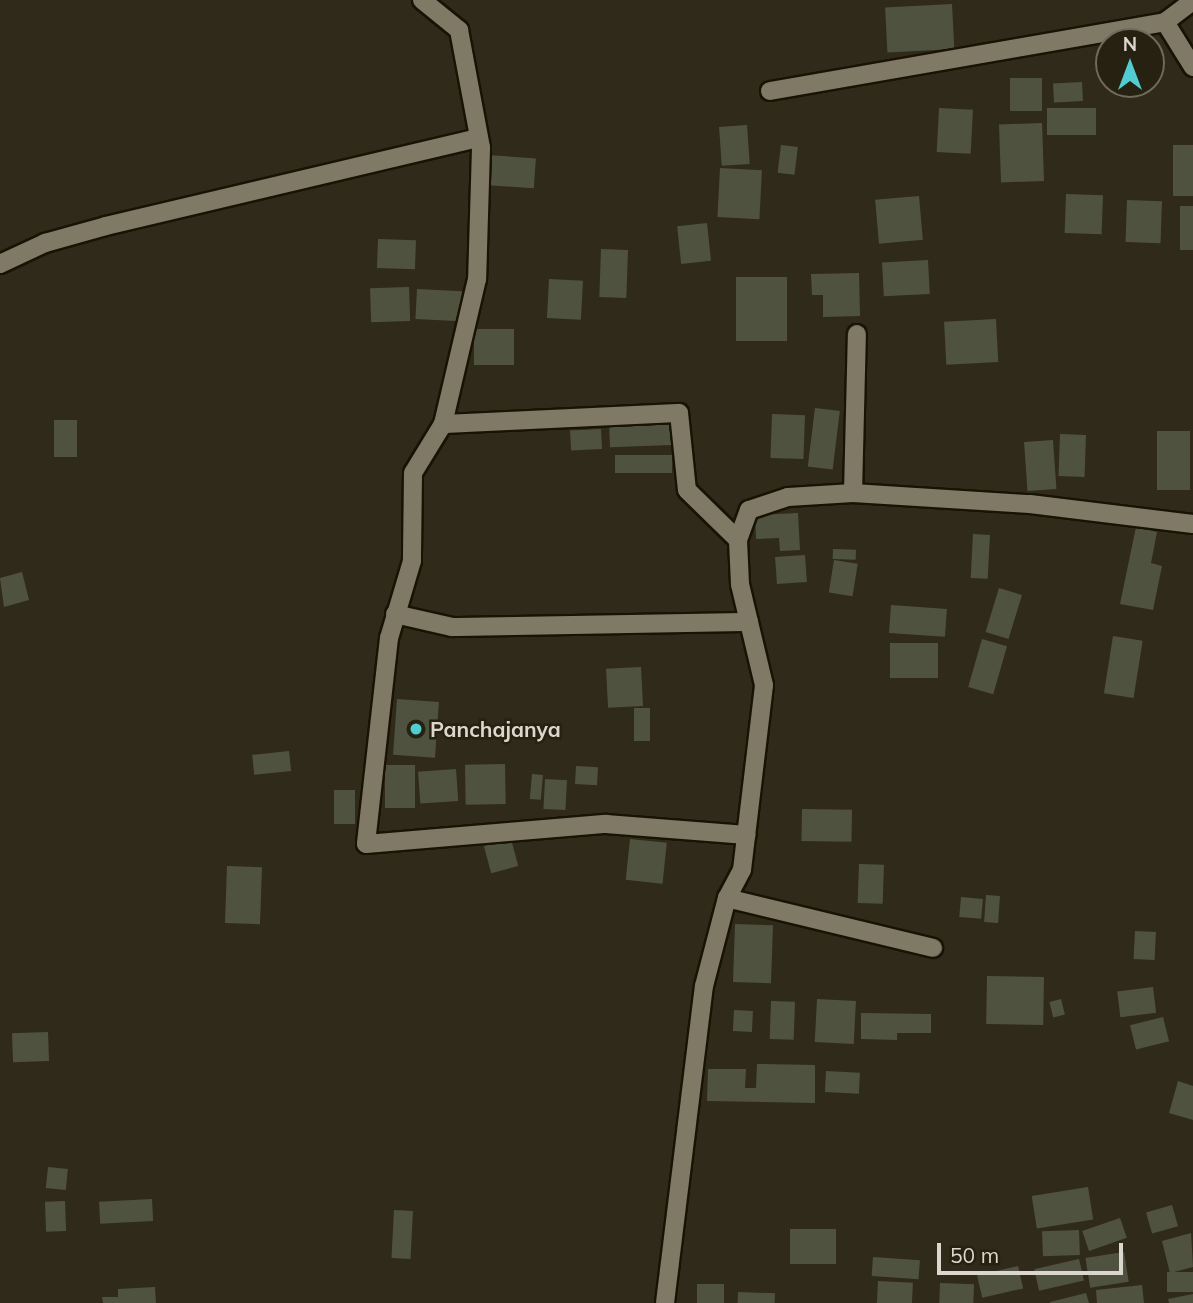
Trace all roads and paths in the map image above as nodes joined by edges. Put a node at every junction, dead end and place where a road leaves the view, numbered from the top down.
1 (422, 0) edge
2 (1193, 1) edge
3 (1165, 22) junction
4 (1193, 67) edge
5 (770, 91) dead end
6 (479, 138) junction
7 (0, 264) edge
8 (857, 334) dead end
9 (443, 424) junction
10 (853, 493) junction
11 (1193, 523) edge
12 (738, 541) junction
13 (395, 614) junction
14 (749, 622) junction
15 (747, 835) junction
16 (727, 898) junction
17 (933, 947) dead end
18 (665, 1303) edge

1 - 6 street
2 - 3 street
3 - 4 street
3 - 5 street
6 - 7 street
6 - 9 street
8 - 10 street
9 - 12 street
9 - 13 street
10 - 11 street
10 - 12 street
12 - 14 street
13 - 14 street
13 - 15 street
14 - 15 street
15 - 16 street
16 - 17 street
16 - 18 street

